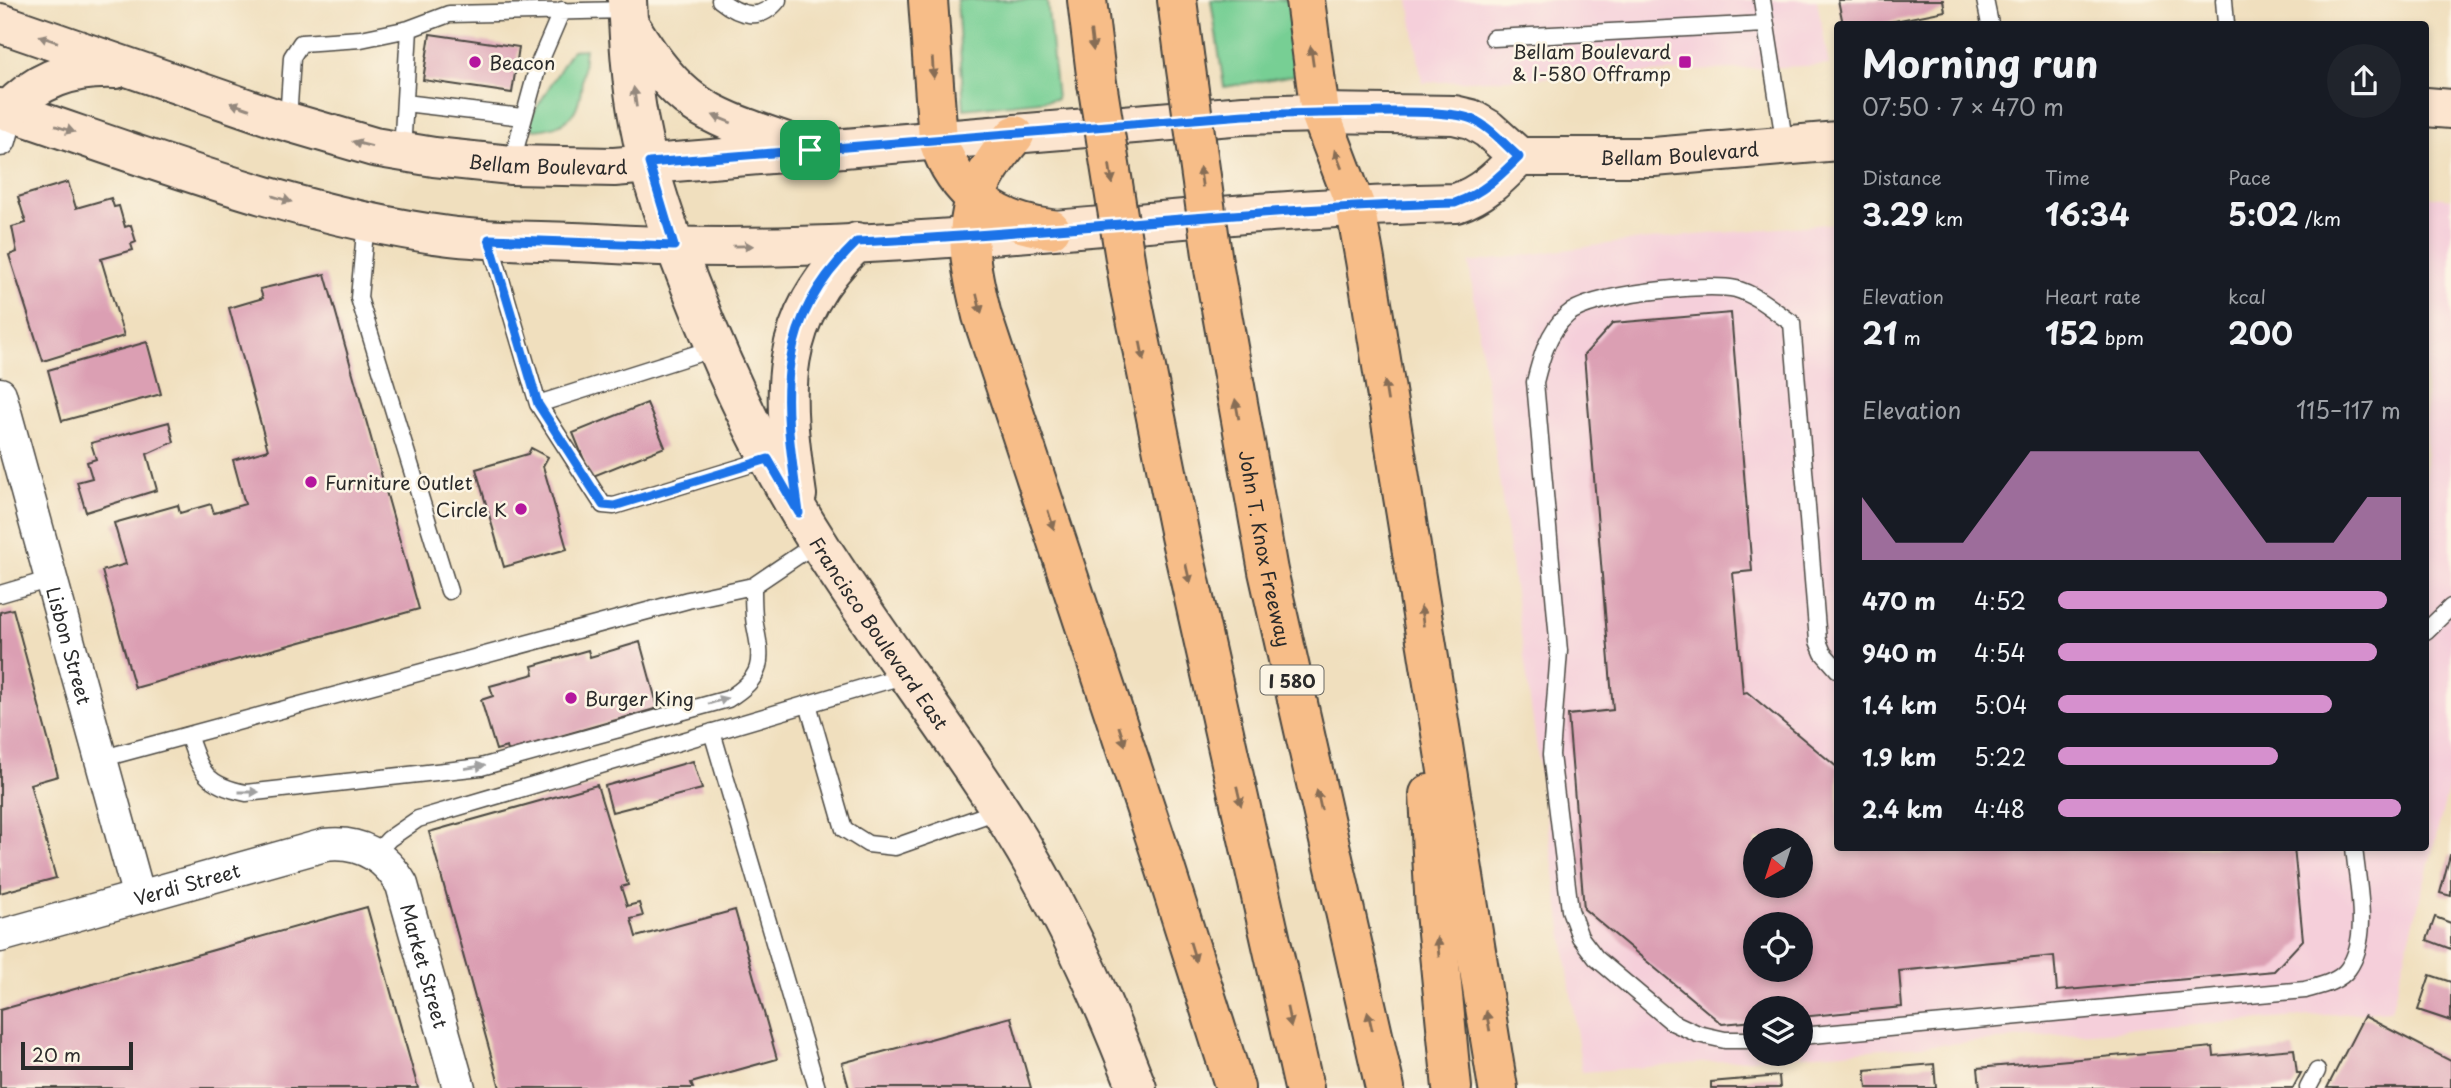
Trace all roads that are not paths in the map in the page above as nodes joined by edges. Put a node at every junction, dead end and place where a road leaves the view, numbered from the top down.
1 (720, 0) edge
2 (778, 0) edge
3 (928, 0) edge
4 (1087, 0) edge
5 (1177, 0) edge
6 (1305, 0) edge
7 (1762, 0) edge
8 (1985, 0) edge
9 (2224, 0) edge
10 (562, 10) junction
11 (628, 11) edge
12 (1989, 21) edge
13 (2226, 21) edge
14 (0, 23) edge
15 (1766, 24) junction
16 (409, 29) junction
17 (1493, 38) dead end
18 (135, 69) junction
19 (405, 103) junction
20 (2429, 107) edge
21 (2, 109) edge
22 (2451, 109) edge
23 (1320, 113) junction
24 (522, 117) junction
25 (288, 122) junction
26 (1014, 135) junction
27 (938, 140) junction
28 (1834, 141) edge
29 (1785, 146) junction
30 (810, 150) junction
31 (402, 152) junction
32 (1519, 157) junction
33 (649, 163) junction
34 (511, 165) junction
35 (975, 199) junction
36 (1355, 205) junction
37 (366, 221) junction
38 (1051, 229) junction
39 (967, 237) junction
40 (489, 239) junction
41 (857, 242) junction
42 (674, 246) junction
43 (715, 348) junction
44 (0, 396) edge
45 (538, 404) junction
46 (768, 459) junction
47 (808, 527) junction
48 (51, 579) junction
49 (752, 586) junction
50 (449, 591) dead end
51 (0, 594) edge
52 (2451, 607) edge
53 (2429, 628) edge
54 (1834, 665) edge
55 (908, 674) junction
56 (1431, 684) junction
57 (808, 704) junction
58 (712, 732) junction
59 (188, 735) junction
60 (100, 759) junction
61 (1000, 810) junction
62 (2354, 851) edge
63 (375, 854) junction
64 (139, 897) junction
65 (0, 936) edge
66 (1813, 1035) edge
67 (1743, 1040) edge
68 (2317, 1071) dead end
69 (459, 1088) edge
70 (817, 1088) edge
71 (1136, 1088) edge
72 (1235, 1088) edge
73 (1304, 1088) edge
74 (1385, 1088) edge
75 (1452, 1088) edge
76 (1498, 1088) edge
77 (2308, 1088) edge

1 - 2 lane
3 -> 27 highway
4 -> 73 highway, bridge
74 -> 5 highway, John T. Knox Freeway / I 580, bridge
23 -> 6 highway
7 - 15 lane
8 - 12 lane
9 - 13 lane
10 - 11 lane
10 - 16 lane
10 - 24 lane
30 -> 11 main road
33 -> 11 main road, Francisco Boulevard East
18 -> 14 main road, Bellam Boulevard
15 - 17 lane
15 - 29 lane
16 - 19 lane
16 - 25 lane
18 - 21 main road
25 -> 18 main road, Bellam Boulevard
19 - 24 lane
19 - 31 lane
20 - 22 main road
21 -> 37 main road
23 - 26 main road, Bellam Boulevard
23 - 32 main road, Bellam Boulevard
36 -> 23 highway
24 - 34 lane
31 -> 25 main road, Bellam Boulevard
26 - 27 main road, Bellam Boulevard
26 - 35 highway
27 - 30 main road, Bellam Boulevard
27 - 35 highway
28 - 29 main road, Bellam Boulevard
29 - 32 main road, Bellam Boulevard
30 - 33 main road, Bellam Boulevard
31 - 34 main road, Bellam Boulevard
32 - 36 main road
33 - 34 main road, Bellam Boulevard
33 - 42 main road, Francisco Boulevard East
35 - 38 highway
35 - 39 highway
36 - 38 main road
56 -> 36 highway
37 - 40 main road
37 - 50 lane
38 - 39 main road
39 - 41 main road
39 -> 72 highway
40 - 42 main road
40 - 45 lane
42 -> 41 main road
41 - 47 main road
42 - 43 main road, Francisco Boulevard East
43 - 45 lane
43 - 46 main road, Francisco Boulevard East
44 - 48 street, Lisbon Street
45 - 46 lane
46 - 47 main road, Francisco Boulevard East
47 - 49 lane
47 - 55 main road, Francisco Boulevard East
48 - 51 lane
48 - 60 street, Lisbon Street
49 - 59 lane
59 -> 49 lane
52 - 53 lane
54 - 67 lane
55 - 57 lane
55 - 61 main road, Francisco Boulevard East
75 -> 56 highway
76 -> 56 highway
57 - 58 lane
57 - 61 lane
58 - 63 lane
58 - 70 lane
59 - 60 lane
60 - 64 street, Lisbon Street
61 - 71 main road, Francisco Boulevard East
62 - 66 lane
63 - 64 street, Verdi Street
63 - 69 street, Market Street
64 - 65 street, Verdi Street
68 - 77 lane

